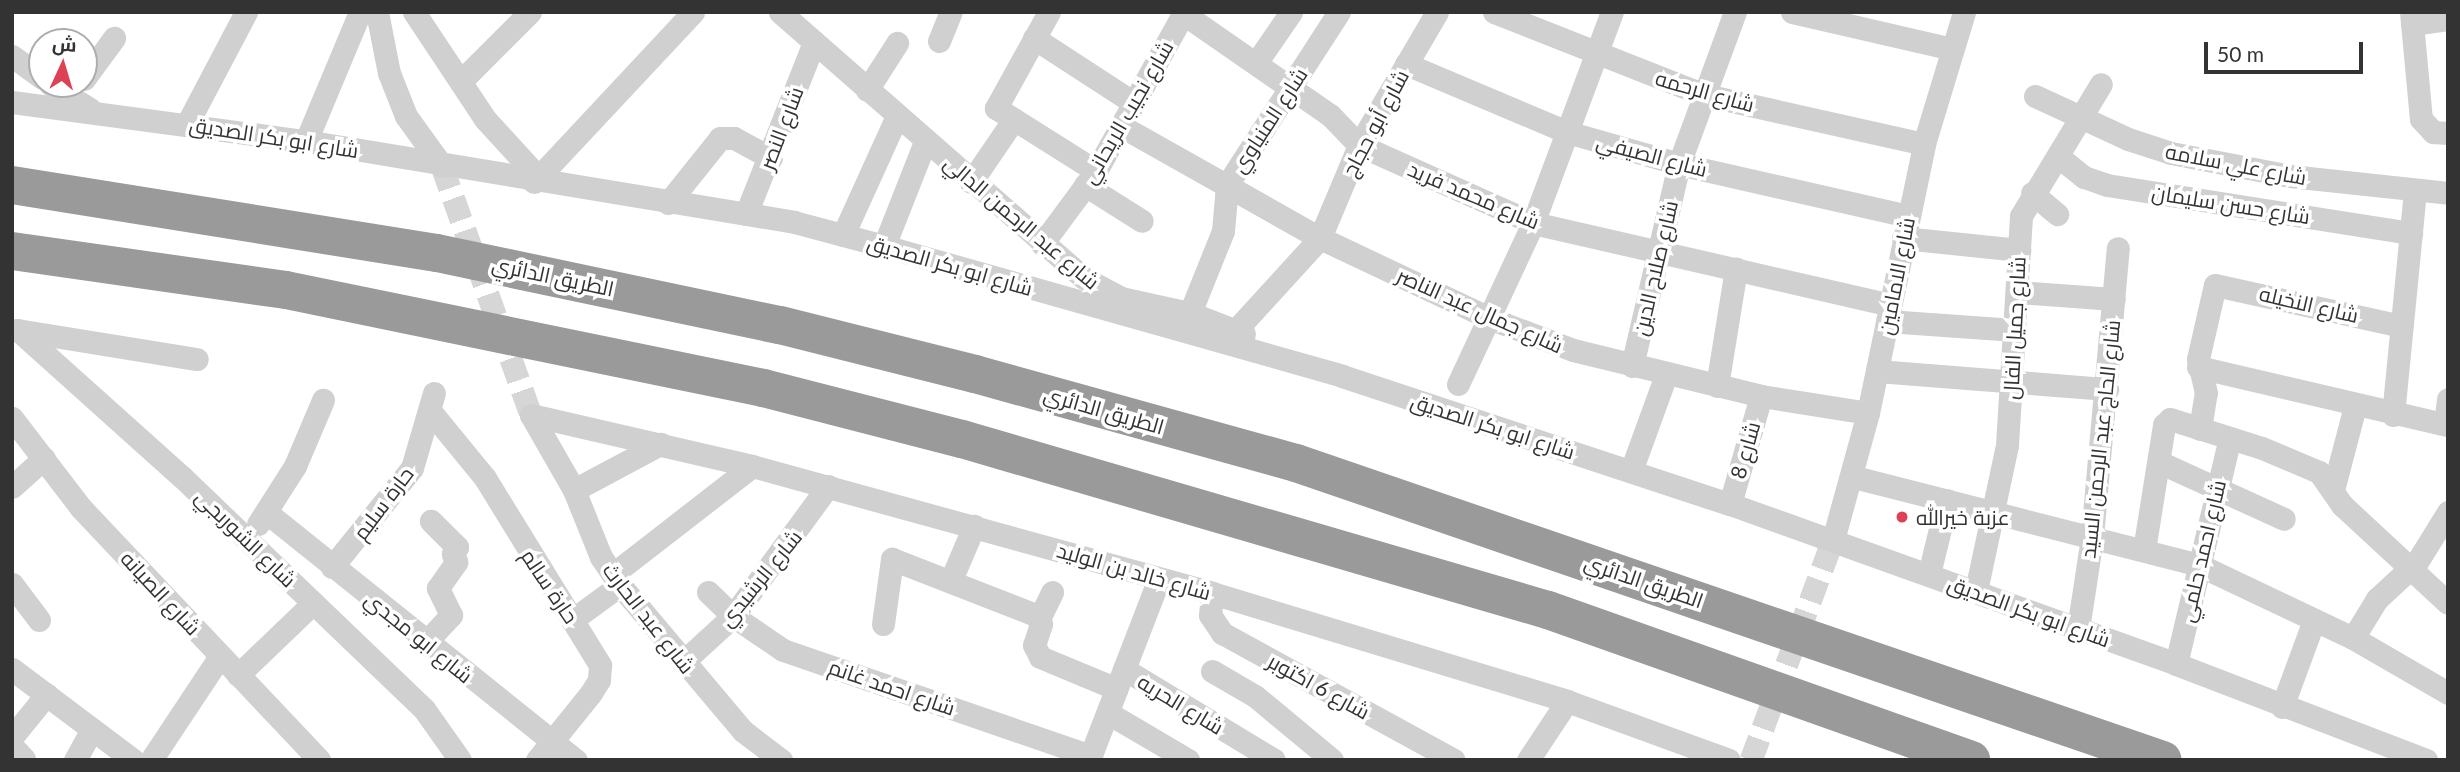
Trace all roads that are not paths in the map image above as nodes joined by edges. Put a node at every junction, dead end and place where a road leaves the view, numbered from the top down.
1 (246, 12) edge
2 (360, 12) edge
3 (377, 12) edge
4 (414, 12) edge
5 (530, 12) edge
6 (693, 12) edge
7 (780, 12) edge
8 (951, 12) edge
9 (1049, 12) edge
10 (1292, 12) edge
11 (1339, 12) edge
12 (1437, 12) edge
13 (1494, 12) edge
14 (1612, 12) edge
15 (1735, 12) edge
16 (1792, 12) edge
17 (1964, 12) edge
18 (1182, 13) edge
19 (2411, 18) edge
20 (2448, 19) edge
21 (114, 38) dead end
22 (1034, 38) junction
23 (939, 41) dead end
24 (814, 42) junction
25 (897, 43) dead end
26 (1952, 49) junction
27 (1597, 56) junction
28 (12, 57) edge
29 (98, 60) edge
30 (1256, 63) junction
31 (1406, 64) junction
32 (28, 68) edge
33 (462, 80) junction
34 (2101, 84) dead end
35 (1291, 88) junction
36 (867, 90) junction
37 (1705, 95) junction
38 (2035, 96) dead end
39 (87, 98) edge
40 (12, 102) edge
41 (1134, 103) junction
42 (99, 114) junction
43 (897, 116) junction
44 (2083, 118) junction
45 (1014, 119) junction
46 (187, 124) junction
47 (1121, 126) junction
48 (1567, 132) junction
49 (2448, 134) edge
50 (306, 141) junction
51 (925, 142) junction
52 (1924, 144) junction
53 (1359, 145) junction
54 (2059, 157) junction
55 (771, 158) junction
56 (1679, 164) junction
57 (442, 166) junction
58 (1091, 178) junction
59 (537, 180) junction
60 (971, 182) junction
61 (12, 185) edge
62 (1227, 185) junction
63 (2415, 191) junction
64 (2032, 193) junction
65 (2448, 194) edge
66 (668, 203) junction
67 (746, 214) junction
68 (2057, 214) dead end
69 (1142, 220) dead end
70 (1533, 223) junction
71 (1906, 227) junction
72 (2411, 233) junction
73 (843, 235) junction
74 (1320, 238) junction
75 (1042, 244) junction
76 (884, 246) junction
77 (2118, 248) dead end
78 (1658, 250) junction
79 (2019, 250) junction
80 (12, 251) edge
81 (1736, 269) junction
82 (2017, 292) junction
83 (2114, 299) junction
84 (1190, 313) junction
85 (1889, 313) junction
86 (1489, 318) junction
87 (2402, 326) junction
88 (15, 330) edge
89 (2015, 330) junction
90 (1236, 331) junction
91 (197, 359) dead end
92 (1632, 366) junction
93 (2198, 367) junction
94 (1877, 371) junction
95 (1666, 374) junction
96 (1342, 376) junction
97 (2012, 381) junction
98 (1458, 384) dead end
99 (1717, 386) junction
100 (2107, 389) junction
101 (1761, 396) junction
102 (323, 400) dead end
103 (2448, 400) edge
104 (432, 403) joint
105 (2355, 407) junction
106 (1868, 413) junction
107 (531, 415) joint
108 (2393, 415) junction
109 (12, 418) edge
110 (2446, 425) edge
111 (2200, 429) junction
112 (2230, 438) junction
113 (660, 444) junction
114 (44, 458) junction
115 (2159, 462) junction
116 (752, 466) junction
117 (1632, 471) junction
118 (1854, 477) junction
119 (828, 486) junction
120 (12, 487) edge
121 (2216, 488) junction
122 (574, 490) junction
123 (2333, 490) junction
124 (1947, 500) junction
125 (1730, 504) junction
126 (1992, 511) junction
127 (266, 512) junction
128 (2448, 512) edge
129 (2284, 519) dead end
130 (431, 522) dead end
131 (974, 526) junction
132 (2092, 537) junction
133 (248, 540) junction
134 (1833, 540) junction
135 (2144, 550) junction
136 (2199, 565) junction
137 (332, 567) junction
138 (2410, 569) junction
139 (1929, 574) junction
140 (1159, 579) junction
141 (617, 580) junction
142 (951, 580) junction
143 (12, 584) edge
144 (1976, 591) junction
145 (708, 592) dead end
146 (1052, 592) dead end
147 (1212, 593) junction
148 (313, 603) junction
149 (2448, 603) edge
150 (733, 617) junction
151 (1039, 619) junction
152 (39, 620) dead end
153 (572, 620) junction
154 (2314, 620) junction
155 (883, 624) dead end
156 (2078, 629) junction
157 (2353, 638) junction
158 (426, 642) junction
159 (220, 656) junction
160 (683, 662) junction
161 (2176, 664) junction
162 (12, 669) edge
163 (1212, 671) dead end
164 (238, 675) junction
165 (1121, 679) junction
166 (2448, 693) edge
167 (47, 694) junction
168 (1565, 705) junction
169 (2282, 707) junction
170 (1108, 713) junction
171 (1294, 728) junction
172 (92, 729) junction
173 (12, 737) edge
174 (544, 751) edge
175 (1270, 757) edge
176 (1090, 758) edge
177 (75, 760) edge
178 (133, 760) edge
179 (151, 760) edge
180 (319, 760) edge
181 (460, 760) edge
182 (576, 760) edge
183 (780, 760) edge
184 (1188, 760) edge
185 (1332, 760) edge
186 (1454, 760) edge
187 (1528, 760) edge
188 (1690, 760) edge
189 (1728, 760) edge
190 (1971, 760) edge
191 (2163, 760) edge
192 (2426, 760) edge

1 - 46 street
2 - 50 street
3 - 57 street
4 - 33 street
5 - 33 street
6 - 59 street
7 - 24 street, شارع عبد الرحمن الدالي
8 - 23 street
9 - 22 street
10 - 30 street
11 - 35 street, شارع المنياوي
12 - 31 street, شارع أبو حجاج
13 - 27 street, شارع الرحمه
14 - 27 street
15 - 37 street, شارع صلاح الدين
16 - 26 street
17 - 26 street, شارع الامامين
18 - 30 street, شارع محمد فريد
18 - 41 street, شارع نجيب الريحاني
19 - 20 street
19 - 49 street
21 - 29 street
22 - 41 street
22 - 45 street
24 - 36 street, شارع عبد الرحمن الدالي
24 - 55 street, شارع النصر
25 - 36 street
26 - 52 street, شارع الامامين
27 - 37 street, شارع الرحمه
27 - 48 street
28 - 32 street
30 - 35 street, شارع محمد فريد
31 - 48 street, شارع الصيفي
31 - 53 street, شارع أبو حجاج
33 - 59 street
34 - 44 street, شارع جميل الفال
35 - 53 street, شارع محمد فريد
35 - 62 street, شارع المنياوي
36 - 43 street, شارع عبد الرحمن الدالي
37 - 52 street, شارع الرحمه
37 - 56 street, شارع صلاح الدين
38 - 44 street, شارع علي سلامه
39 - 42 street
40 - 42 street, شارع ابو بكر الصديق
41 - 47 street, شارع نجيب الريحاني
42 - 46 street, شارع ابو بكر الصديق
43 - 51 street, شارع عبد الرحمن الدالي
43 - 73 street
44 - 54 street, شارع جميل الفال
44 - 63 street, شارع علي سلامه
45 - 58 street
45 - 60 street
46 - 50 street, شارع ابو بكر الصديق
47 - 58 street, شارع نجيب الريحاني
47 - 62 street, شارع جمال عبد الناصر
48 - 56 street, شارع الصيفي
48 - 70 street
50 - 57 street, شارع ابو بكر الصديق
51 - 60 street, شارع عبد الرحمن الدالي
51 - 76 street
52 - 71 street, شارع الامامين
53 - 70 street, شارع محمد فريد
53 - 74 street, شارع أبو حجاج
54 - 64 street, شارع جميل الفال
54 - 72 street, شارع حسن سليمان
55 - 66 street
55 - 67 street, شارع النصر
56 - 71 street, شارع الصيفي
56 - 78 street, شارع صلاح الدين
57 - 59 street, شارع ابو بكر الصديق
58 - 69 street
58 - 75 street, شارع نجيب الريحاني
59 - 66 street, شارع ابو بكر الصديق
60 - 75 street, شارع عبد الرحمن الدالي
61 - 191 highway, الطريق الدائري
62 - 74 street, شارع جمال عبد الناصر
62 - 84 street, شارع المنياوي
63 - 65 street, شارع علي سلامه
63 - 72 street
64 - 68 street
64 - 79 street, شارع جميل الفال
66 - 67 street, شارع ابو بكر الصديق
67 - 73 street, شارع ابو بكر الصديق
70 - 78 street, شارع محمد فريد
70 - 86 street
71 - 79 street, شارع الصيفي
71 - 85 street, شارع الامامين
72 - 87 street
73 - 76 street, شارع ابو بكر الصديق
74 - 86 street, شارع جمال عبد الناصر
74 - 90 street, شارع أبو حجاج
75 - 84 street, شارع عبد الرحمن الدالي
76 - 96 street, شارع ابو بكر الصديق
77 - 83 street, شارع الحاج عبد الرحمن السيد
78 - 81 street, شارع محمد فريد
78 - 92 street, شارع صلاح الدين
79 - 82 street, شارع جميل الفال
80 - 190 highway
81 - 85 street, شارع محمد فريد
81 - 99 street
82 - 83 street
82 - 89 street, شارع جميل الفال
83 - 100 street, شارع الحاج عبد الرحمن السيد
84 - 90 street, شارع عبد الرحمن الدالي
85 - 89 street, شارع محمد فريد
85 - 94 street, شارع الامامين
86 - 92 street, شارع جمال عبد الناصر
86 - 98 street
87 - 93 street, شارع النخيله
87 - 108 street
88 - 91 street
88 - 133 street, شارع الشوربجي
89 - 97 street, شارع جميل الفال
90 - 96 street, شارع عبد الرحمن الدالي
92 - 95 street, شارع جمال عبد الناصر
93 - 105 street
93 - 111 street
94 - 97 street
94 - 106 street, شارع الامامين
95 - 99 street, شارع جمال عبد الناصر
95 - 117 street
96 - 117 street, شارع ابو بكر الصديق
97 - 100 street
97 - 126 street, شارع جميل الفال
99 - 101 street, شارع جمال عبد الناصر
100 - 132 street, شارع الحاج عبد الرحمن السيد
101 - 106 street, شارع جمال عبد الناصر
101 - 125 street, شارع 8
102 - 127 street
103 - 110 street
104 - 137 street, حارة سليم
104 - 153 street, حارة سالم
105 - 108 street
105 - 123 street
106 - 118 street, شارع الامامين
107 - 113 street, شارع خالد بن الوليد
107 - 122 street, شارع عبد الحارث
108 - 110 street
109 - 114 street, شارع الصيانه
111 - 112 street
111 - 115 street
112 - 121 street, شارع احمد حلمي
112 - 123 street
113 - 116 street, شارع خالد بن الوليد
113 - 122 street
114 - 120 street
114 - 159 street, شارع الصيانه
115 - 121 street
115 - 135 street
116 - 119 street, شارع خالد بن الوليد
116 - 141 street
117 - 125 street, شارع ابو بكر الصديق
118 - 124 street
118 - 134 street, شارع الامامين
119 - 131 street, شارع خالد بن الوليد
119 - 150 street, شارع الرشيدي
121 - 129 street
121 - 136 street, شارع احمد حلمي
122 - 141 street, شارع عبد الحارث
123 - 138 street
124 - 126 street
124 - 139 street
125 - 134 street, شارع ابو بكر الصديق
126 - 132 street
126 - 144 street, شارع جميل الفال
127 - 133 street
127 - 137 street, شارع ابو مجدي
128 - 138 street
130 - 158 street
131 - 140 street, شارع خالد بن الوليد
131 - 142 street
132 - 135 street
132 - 156 street, شارع الحاج عبد الرحمن السيد
133 - 148 street, شارع الشوربجي
134 - 139 street, شارع ابو بكر الصديق
135 - 136 street
136 - 154 street
136 - 161 street, شارع احمد حلمي
137 - 158 street, شارع ابو مجدي
138 - 149 street
138 - 157 street
139 - 144 street, شارع ابو بكر الصديق
140 - 147 street, شارع خالد بن الوليد
140 - 165 street
141 - 153 street
141 - 160 street, شارع عبد الحارث
142 - 151 street
142 - 155 street
143 - 152 street
144 - 156 street, شارع ابو بكر الصديق
145 - 150 street, شارع احمد غانم
146 - 151 street
147 - 168 street, شارع خالد بن الوليد
147 - 186 street, شارع 6 اكتوبر
148 - 164 street
148 - 181 street, شارع الشوربجي
150 - 160 street, شارع الرشيدي
150 - 176 street, شارع احمد غانم
151 - 165 street, شارع الحريه
153 - 174 street, حارة سالم
154 - 157 street
154 - 169 street
156 - 161 street, شارع ابو بكر الصديق
157 - 166 street
158 - 174 street, شارع ابو مجدي
159 - 164 street, شارع الصيانه
159 - 179 street
160 - 183 street, شارع عبد الحارث
161 - 169 street, شارع ابو بكر الصديق
162 - 167 street
163 - 171 street
164 - 180 street, شارع الصيانه
165 - 170 street
165 - 175 street, شارع الحريه
167 - 172 street
167 - 173 street
168 - 187 street
168 - 188 street
168 - 189 street, شارع خالد بن الوليد
169 - 192 street, شارع ابو بكر الصديق
170 - 176 street
170 - 184 street
171 - 175 street
171 - 185 street
172 - 177 street
172 - 178 street
174 - 182 street, شارع ابو مجدي

